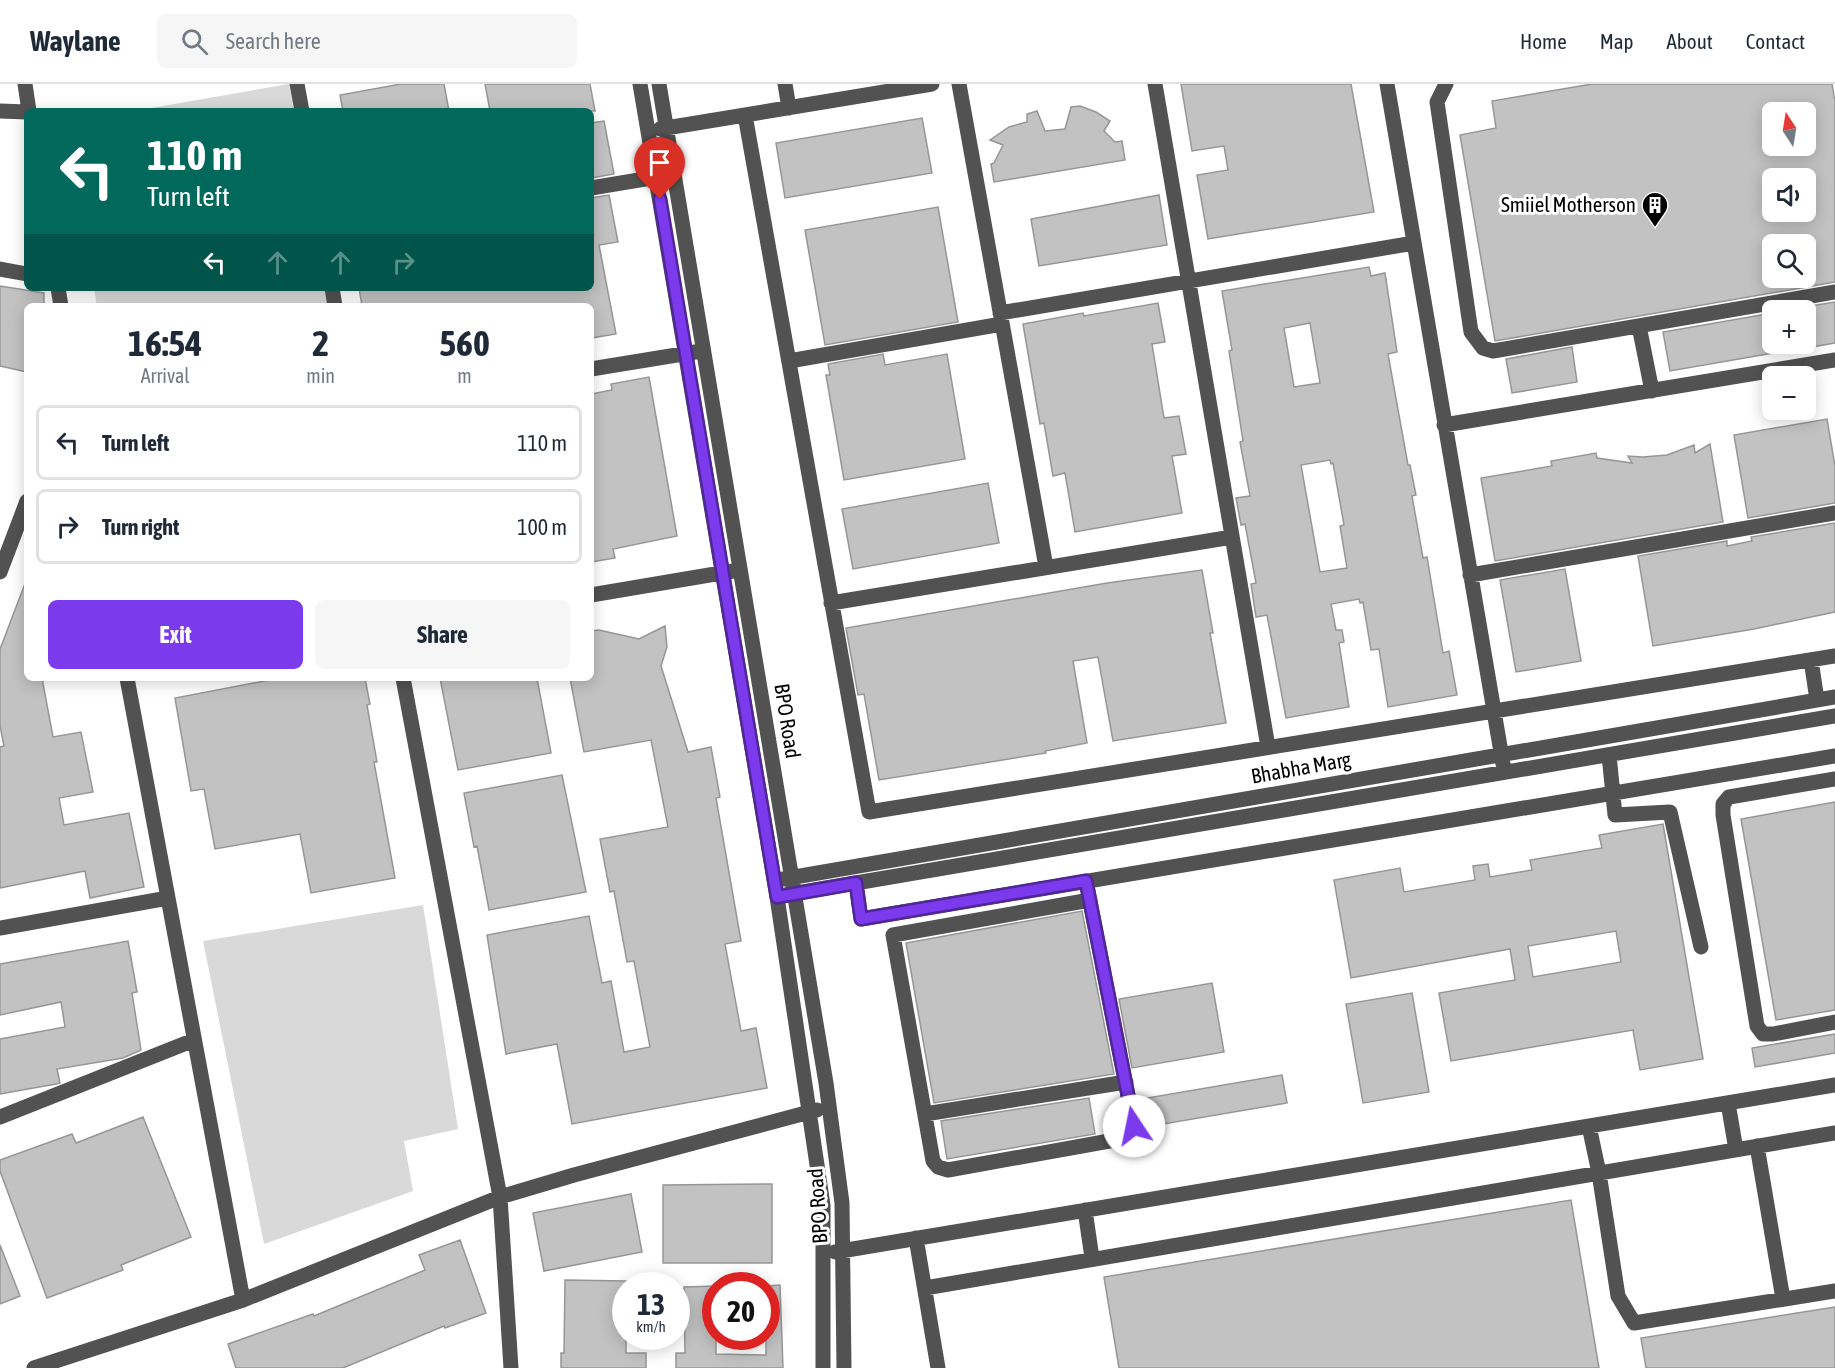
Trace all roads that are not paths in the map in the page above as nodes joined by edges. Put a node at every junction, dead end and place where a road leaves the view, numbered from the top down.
1 (25, 84) edge
2 (297, 84) edge
3 (640, 84) edge
4 (659, 84) edge
5 (785, 84) edge
6 (932, 84) edge
7 (959, 84) edge
8 (1155, 84) edge
9 (1387, 84) edge
10 (1446, 84) edge
11 (28, 108) edge
12 (301, 108) edge
13 (789, 108) junction
14 (0, 111) edge
15 (24, 112) edge
16 (745, 115) junction
17 (667, 128) junction
18 (649, 131) junction
19 (657, 177) junction
20 (594, 188) edge
21 (1414, 243) junction
22 (0, 269) edge
23 (24, 273) edge
24 (1188, 281) junction
25 (1835, 292) edge
26 (1001, 319) junction
27 (1639, 326) junction
28 (704, 351) junction
29 (686, 354) junction
30 (1835, 360) edge
31 (789, 361) junction
32 (594, 369) edge
33 (1652, 391) junction
34 (1444, 425) junction
35 (24, 509) edge
36 (1835, 513) edge
37 (1232, 537) junction
38 (1046, 567) junction
39 (741, 569) junction
40 (0, 572) edge
41 (723, 572) junction
42 (1470, 575) junction
43 (594, 594) edge
44 (831, 603) junction
45 (1835, 656) edge
46 (1810, 660) junction
47 (128, 681) edge
48 (404, 681) edge
49 (1835, 697) edge
50 (1817, 700) junction
51 (1494, 711) junction
52 (1835, 716) edge
53 (1268, 747) junction
54 (1501, 754) junction
55 (1609, 755) junction
56 (1835, 756) edge
57 (1780, 765) junction
58 (1504, 773) junction
59 (1835, 779) edge
60 (1784, 787) junction
61 (1614, 793) junction
62 (792, 878) junction
63 (774, 880) junction
64 (1086, 881) junction
65 (856, 883) junction
66 (795, 894) junction
67 (777, 897) junction
68 (168, 898) junction
69 (1090, 900) junction
70 (888, 915) junction
71 (0, 928) edge
72 (893, 935) junction
73 (1701, 946) dead end
74 (1835, 1022) edge
75 (194, 1040) junction
76 (1126, 1082) junction
77 (1835, 1085) edge
78 (1728, 1103) junction
79 (829, 1106) junction
80 (808, 1113) junction
81 (925, 1114) junction
82 (0, 1117) edge
83 (1589, 1126) junction
84 (1835, 1132) edge
85 (1757, 1146) junction
86 (1737, 1150) junction
87 (1599, 1173) junction
88 (500, 1197) junction
89 (1085, 1210) junction
90 (916, 1238) junction
91 (843, 1251) junction
92 (823, 1254) junction
93 (1092, 1258) junction
94 (925, 1288) junction
95 (1835, 1291) edge
96 (1784, 1299) junction
97 (243, 1300) junction
98 (34, 1368) edge
99 (511, 1368) edge
100 (823, 1368) edge
101 (844, 1368) edge
102 (938, 1368) edge

1 - 11 street
2 - 12 street
3 - 18 street, BPO Road
4 - 17 street, BPO Road
5 - 13 street
6 - 13 street
7 - 26 street
8 - 24 street
9 - 21 street
10 - 27 street
13 - 16 street
14 - 15 street
16 - 17 street
16 - 31 street
17 - 18 street
17 - 28 street, BPO Road
18 - 19 street, BPO Road
19 - 20 street
19 - 29 street, BPO Road
21 - 24 street
21 - 34 street
22 - 23 street
24 - 26 street
24 - 37 street
25 - 27 street
26 - 31 street
26 - 38 street
27 - 33 street
28 - 29 street
28 - 39 street, BPO Road
29 - 32 street
29 - 41 street, BPO Road
30 - 33 street
31 - 44 street
33 - 34 street
34 - 42 street
35 - 40 street
36 - 42 street
37 - 38 street
37 - 53 street
38 - 44 street
39 - 41 street
39 - 62 street, BPO Road
41 - 43 street
41 - 63 street, BPO Road
42 - 51 street
44 - 53 street
45 - 46 street
46 - 50 street
46 - 51 street
47 - 68 street
48 - 88 street
49 - 50 street, Bhabha Marg
50 - 54 street, Bhabha Marg
51 - 53 street
51 - 54 street
52 - 55 street, Bhabha Marg
54 - 58 street
54 - 62 street, Bhabha Marg
55 - 58 street, Bhabha Marg
55 - 61 street
56 - 57 street
57 - 60 street
57 - 61 street
58 - 65 street, Bhabha Marg
59 - 60 street
60 - 74 street
61 - 64 street
61 - 73 street
62 - 63 street, Bhabha Marg
62 - 66 street, BPO Road
63 - 67 street, BPO Road
64 - 69 street
64 - 70 street
65 - 66 street, Bhabha Marg
65 - 70 street
66 - 67 street, Bhabha Marg
66 - 79 street, BPO Road
67 - 80 street, BPO Road
68 - 71 street
68 - 75 street
69 - 72 street
69 - 76 street
70 - 72 street
72 - 81 street
75 - 82 street
75 - 97 street
76 - 81 street
76 - 81 street
77 - 78 street
78 - 83 street
78 - 86 street
79 - 80 street
79 - 91 street, BPO Road
80 - 88 street
80 - 92 street, BPO Road
83 - 87 street
83 - 89 street
84 - 85 street
85 - 86 street
85 - 96 street
86 - 87 street
87 - 93 street
87 - 96 street
88 - 97 street
88 - 99 street
89 - 90 street
89 - 93 street
90 - 91 street
90 - 94 street
91 - 92 street
91 - 101 street, BPO Road
92 - 100 street, BPO Road
93 - 94 street
94 - 102 street
95 - 96 street
97 - 98 street

